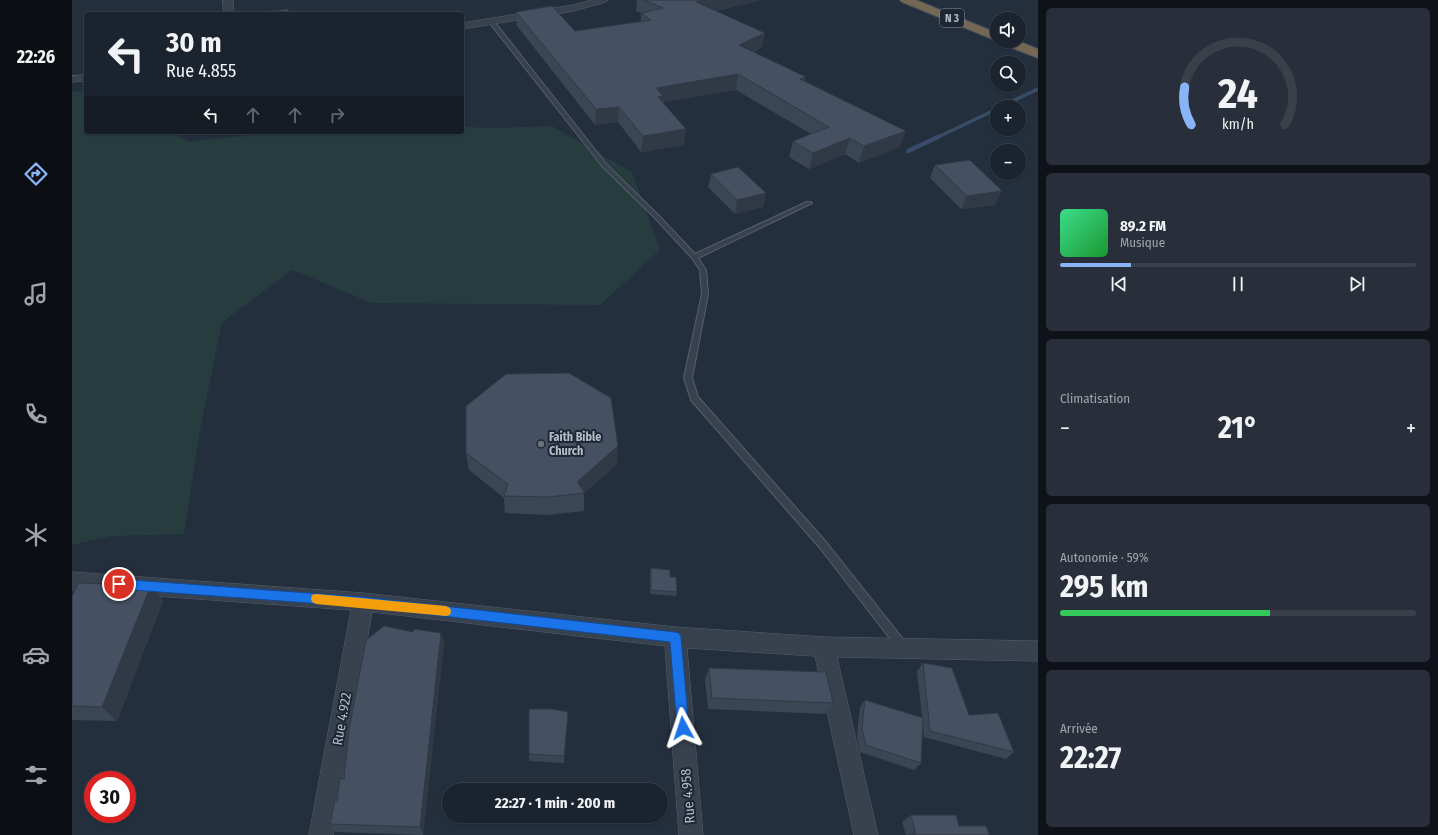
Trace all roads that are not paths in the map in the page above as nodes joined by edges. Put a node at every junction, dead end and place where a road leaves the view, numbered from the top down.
1 (228, 0) edge
2 (603, 0) edge
3 (906, 0) edge
4 (229, 12) edge
5 (491, 21) junction
6 (464, 26) edge
7 (990, 34) edge
8 (1024, 48) edge
9 (1038, 54) edge
10 (84, 78) edge
11 (72, 79) edge
12 (809, 203) dead end
13 (694, 257) junction
14 (72, 581) edge
15 (363, 602) junction
16 (675, 637) junction
17 (824, 647) junction
18 (904, 649) junction
19 (1038, 651) edge
20 (321, 835) edge
21 (691, 835) edge
22 (866, 835) edge

1 - 4 street
2 - 5 street
3 - 7 highway, N 3
5 - 6 street
5 - 13 lane
8 - 9 highway
10 - 11 street
12 - 13 lane
13 - 18 lane
14 - 15 street
15 - 16 street
15 - 20 street, Rue 4.922
16 - 17 street
16 - 21 street, Rue 4.958
17 - 18 street
17 - 22 street
18 - 19 street

